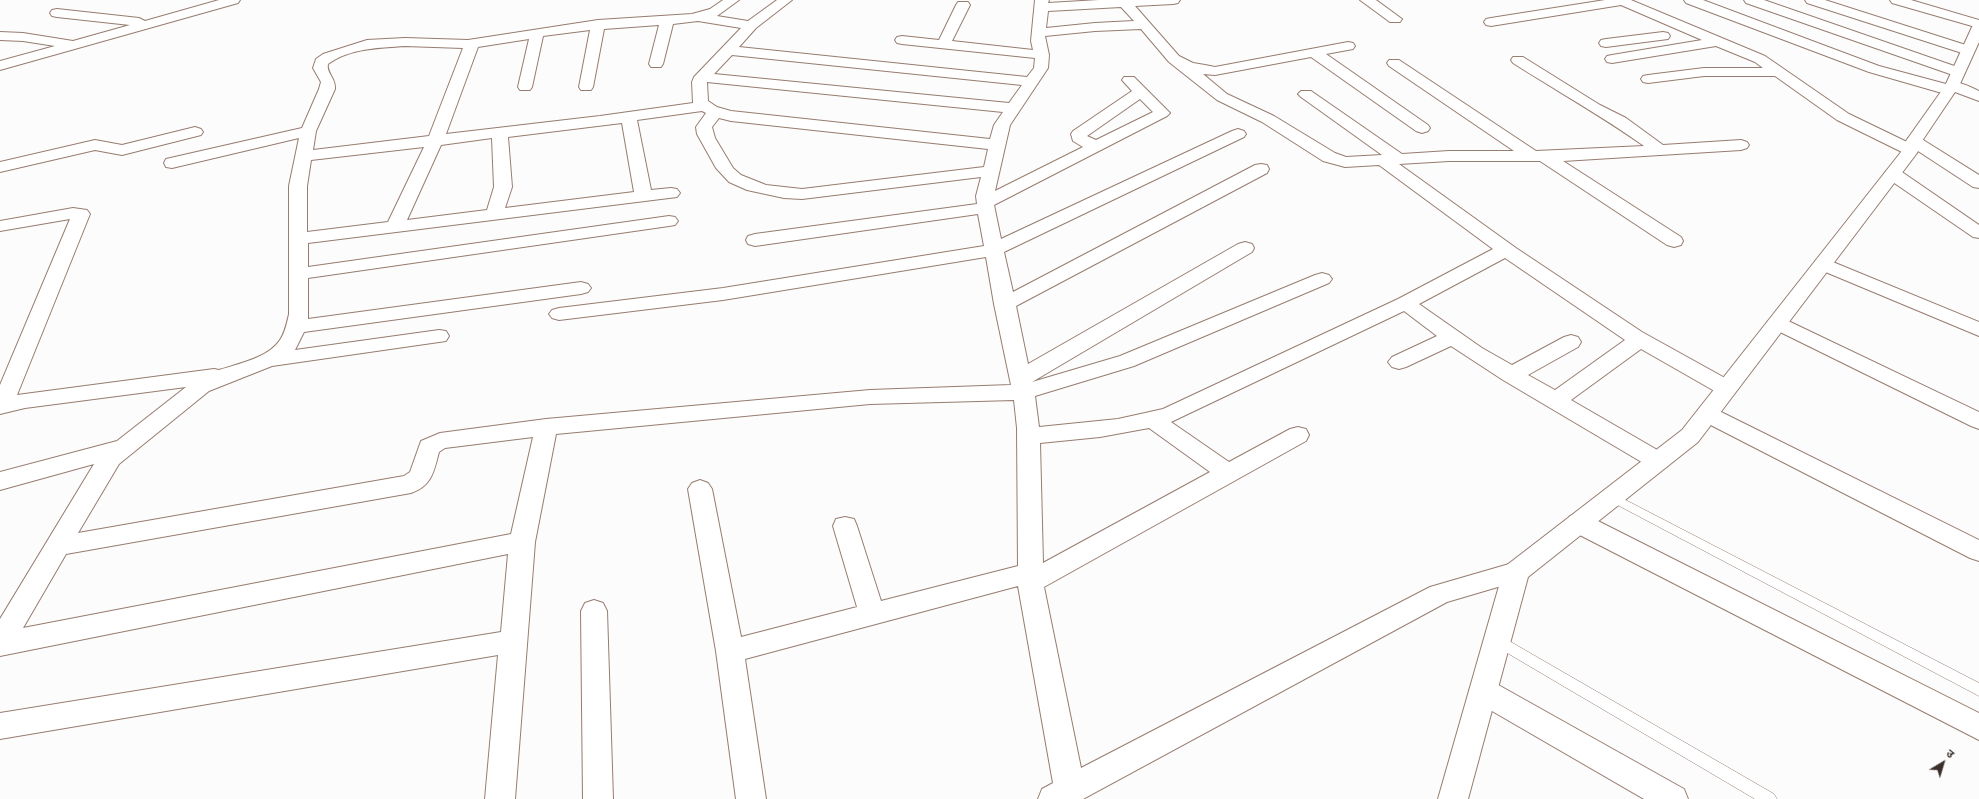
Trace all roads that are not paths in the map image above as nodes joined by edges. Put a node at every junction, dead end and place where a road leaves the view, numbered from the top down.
1 (233, 0) edge
2 (732, 0) edge
3 (785, 0) edge
4 (1173, 0) edge
5 (1367, 0) edge
6 (1691, 0) edge
7 (1751, 0) edge
8 (1812, 0) edge
9 (1897, 0) edge
10 (1621, 1) edge
11 (1125, 3) junction
12 (1041, 4) edge
13 (964, 5) dead end
14 (57, 13) dead end
15 (699, 17) junction
16 (1395, 19) dead end
17 (667, 20) junction
18 (1491, 22) dead end
19 (150, 24) junction
20 (598, 24) junction
21 (751, 25) junction
22 (1145, 25) junction
23 (1694, 32) junction
24 (537, 33) junction
25 (1039, 33) junction
26 (0, 36) edge
27 (1975, 39) edge
28 (902, 40) dead end
29 (1718, 41) junction
30 (1606, 43) dead end
31 (472, 44) junction
32 (944, 44) junction
33 (75, 45) junction
34 (1348, 46) dead end
35 (729, 50) junction
36 (1313, 52) junction
37 (1042, 55) junction
38 (1612, 59) dead end
39 (1518, 60) dead end
40 (1394, 63) dead end
41 (656, 64) dead end
42 (1182, 64) junction
43 (0, 66) edge
44 (1779, 72) junction
45 (701, 77) junction
46 (1648, 79) dead end
47 (1129, 80) dead end
48 (1032, 82) junction
49 (1953, 83) junction
50 (525, 87) dead end
51 (586, 87) dead end
52 (1141, 92) junction
53 (1306, 94) dead end
54 (1979, 96) edge
55 (1013, 108) junction
56 (710, 109) junction
57 (629, 117) junction
58 (1422, 128) dead end
59 (308, 131) junction
60 (195, 132) dead end
61 (500, 132) junction
62 (1238, 134) dead end
63 (436, 140) junction
64 (998, 145) junction
65 (1740, 145) dead end
66 (1912, 146) junction
67 (1096, 148) junction
68 (1660, 150) junction
69 (303, 156) junction
70 (1538, 156) junction
71 (1391, 160) junction
72 (172, 162) dead end
73 (0, 167) edge
74 (1261, 169) dead end
75 (991, 171) junction
76 (1892, 174) junction
77 (1979, 183) edge
78 (672, 193) dead end
79 (643, 196) junction
80 (986, 206) junction
81 (494, 215) junction
82 (669, 221) dead end
83 (0, 226) edge
84 (396, 227) junction
85 (1979, 233) edge
86 (298, 239) junction
87 (756, 240) dead end
88 (1674, 241) dead end
89 (1245, 248) dead end
90 (993, 250) junction
91 (1506, 250) junction
92 (1823, 264) junction
93 (299, 274) junction
94 (1322, 279) dead end
95 (581, 288) dead end
96 (1405, 303) junction
97 (1004, 304) junction
98 (558, 314) dead end
99 (1777, 323) junction
100 (295, 327) junction
101 (1979, 330) edge
102 (439, 336) dead end
103 (1452, 337) junction
104 (1639, 340) junction
105 (1571, 342) dead end
106 (267, 360) junction
107 (1399, 362) dead end
108 (226, 374) junction
109 (1511, 375) junction
110 (1022, 385) junction
111 (1726, 388) junction
112 (1555, 401) junction
113 (1, 407) edge
114 (1707, 414) junction
115 (1153, 420) junction
116 (1979, 421) edge
117 (546, 427) junction
118 (1298, 435) dead end
119 (1028, 436) junction
120 (121, 448) junction
121 (1658, 461) junction
122 (1228, 473) junction
123 (0, 481) edge
124 (700, 489) dead end
125 (1612, 497) junction
126 (1579, 523) junction
127 (845, 526) dead end
128 (522, 542) junction
129 (57, 546) junction
130 (1979, 551) edge
131 (1516, 572) junction
132 (1031, 578) junction
133 (594, 611) dead end
134 (872, 614) junction
135 (1497, 640) junction
136 (514, 642) junction
137 (0, 643) edge
138 (730, 651) junction
139 (1979, 690) edge
140 (1483, 691) junction
141 (0, 726) edge
142 (1979, 727) edge
143 (1062, 794) edge
144 (500, 799) edge
145 (598, 799) edge
146 (751, 799) edge
147 (1453, 799) edge
148 (1673, 799) edge
149 (1769, 799) edge

1 - 19 street
2 - 15 street
3 - 21 street
4 - 11 street
5 - 16 street
6 - 49 street
7 - 49 street
8 - 27 street
9 - 27 street
10 - 18 street
10 - 23 street
11 - 12 street
11 - 22 street
12 - 25 street
13 - 32 street
14 - 19 street
15 - 17 street
15 - 21 street
17 - 20 street
17 - 41 street
19 - 33 street
20 - 24 street
20 - 51 street
21 - 35 street
22 - 25 street
22 - 42 street
23 - 29 street
23 - 30 street
24 - 31 street
24 - 50 street
25 - 37 street
26 - 33 street
27 - 49 street
28 - 32 street
29 - 38 street
29 - 44 street
31 - 59 street
31 - 63 street
32 - 37 street
33 - 43 street
34 - 36 street
35 - 45 street
35 - 48 street
36 - 42 street
36 - 58 street
37 - 48 street
39 - 68 street
40 - 70 street
42 - 71 street
44 - 46 street
44 - 66 street
45 - 55 street
45 - 56 street
47 - 52 street
48 - 55 street
49 - 54 street
49 - 66 street
52 - 67 street
52 - 67 street
53 - 71 street
55 - 64 street
56 - 57 street
56 - 64 street
56 - 75 street
57 - 61 street
57 - 79 street
59 - 69 street
59 - 72 street
60 - 73 street
61 - 63 street
61 - 81 street
62 - 90 street
63 - 69 street
63 - 84 street
64 - 75 street
65 - 68 street
66 - 76 street
66 - 77 street
67 - 80 street
68 - 70 street
69 - 86 street
70 - 71 street
70 - 88 street
71 - 91 street
74 - 97 street
75 - 80 street
76 - 85 street
76 - 92 street
78 - 79 street
79 - 81 street
80 - 87 street
80 - 90 street
81 - 84 street
82 - 93 street
83 - 113 street
84 - 86 street
86 - 93 street
89 - 110 street
90 - 97 street
90 - 98 street
91 - 96 street
91 - 104 street
92 - 99 street
92 - 101 street
93 - 100 street
94 - 110 street
95 - 100 street
96 - 103 street
96 - 115 street
97 - 110 street
99 - 111 street
99 - 116 street
100 - 106 street
102 - 106 street
103 - 107 street
103 - 109 street
104 - 111 street
104 - 112 street
105 - 109 street
106 - 108 street
108 - 113 street
108 - 120 street
109 - 112 street
110 - 117 street
110 - 119 street
111 - 114 street
112 - 121 street
114 - 121 street
114 - 130 street
115 - 119 street
115 - 122 street
117 - 128 street
117 - 129 street
118 - 122 street
119 - 132 street
120 - 123 street
120 - 129 street
121 - 125 street
122 - 132 street
124 - 138 street
125 - 126 street
125 - 139 lane
126 - 131 street
126 - 142 street
127 - 134 street
128 - 136 street
128 - 137 street
129 - 137 street
131 - 135 street
131 - 143 street
132 - 134 street
132 - 143 street
133 - 145 street
134 - 138 street
135 - 140 street
135 - 149 lane
136 - 141 street
136 - 144 street
138 - 146 street
140 - 147 street
140 - 148 street

